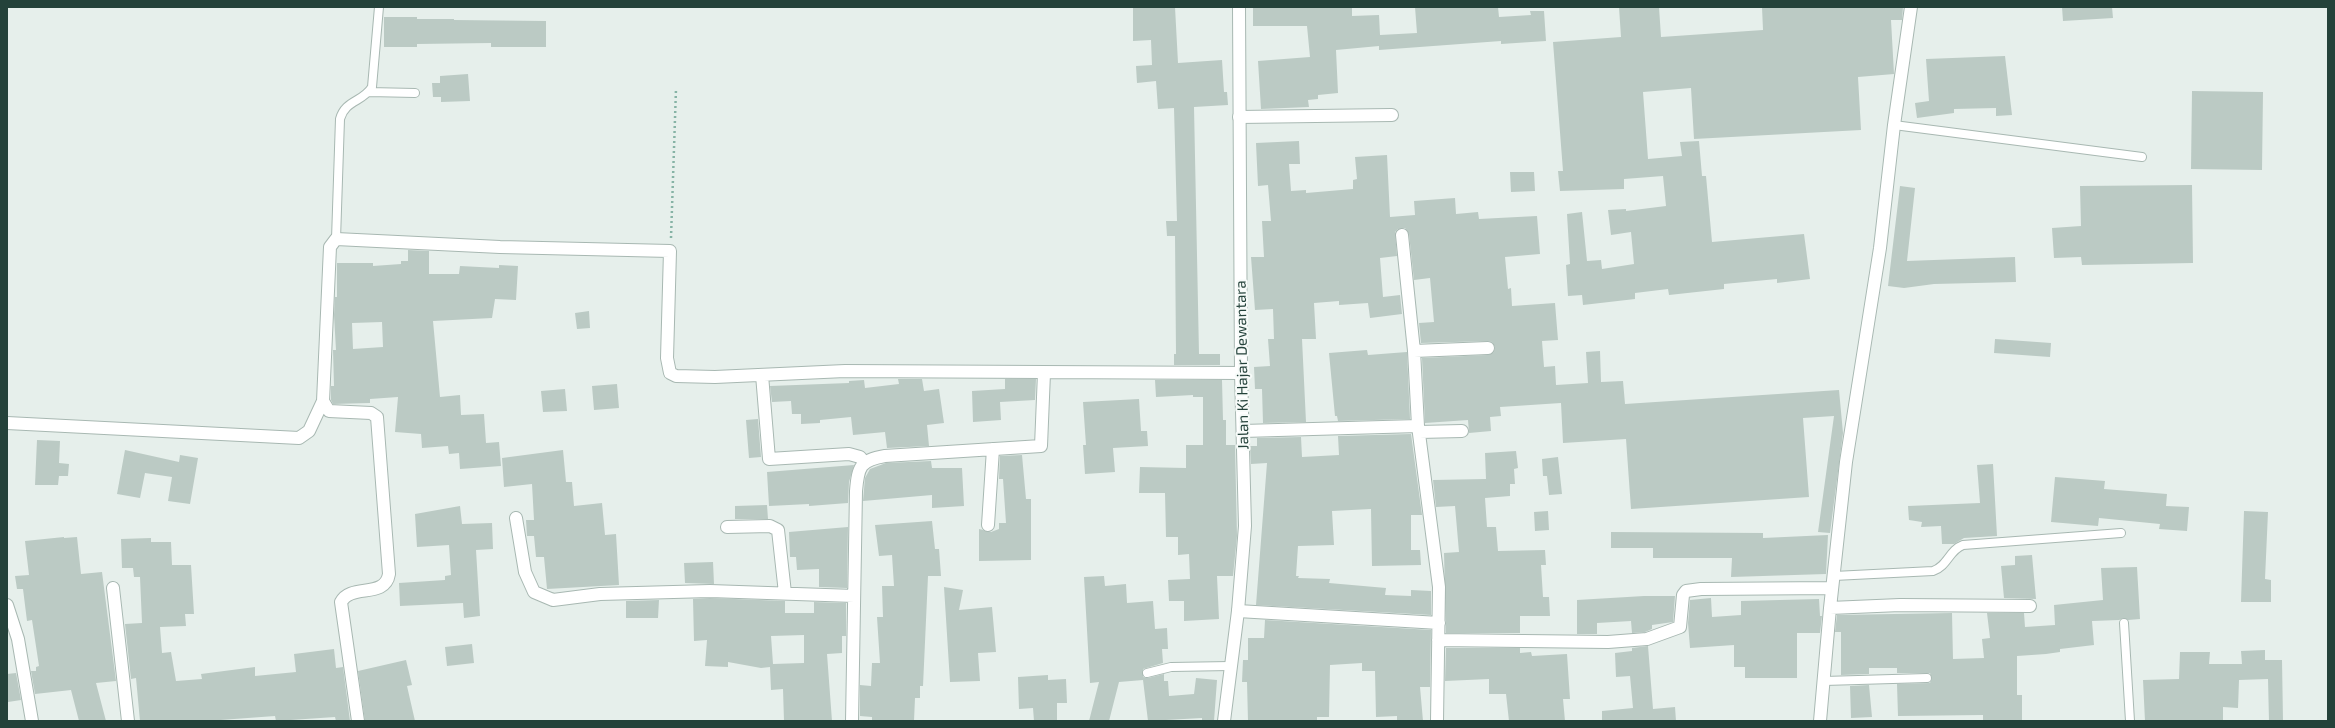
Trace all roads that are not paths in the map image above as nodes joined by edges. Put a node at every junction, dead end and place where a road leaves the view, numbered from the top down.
1 (379, 7) edge
2 (1239, 7) edge
3 (1911, 7) edge
4 (369, 92) junction
5 (415, 93) dead end
6 (1392, 115) dead end
7 (1238, 117) junction
8 (1894, 125) junction
9 (2142, 157) dead end
10 (1402, 235) dead end
11 (336, 239) junction
12 (1488, 348) dead end
13 (1414, 351) junction
14 (1241, 372) junction
15 (1044, 373) junction
16 (762, 375) junction
17 (323, 401) junction
18 (7, 423) edge
19 (1419, 429) junction
20 (1243, 431) junction
21 (1462, 431) dead end
22 (994, 449) junction
23 (864, 462) junction
24 (516, 518) dead end
25 (988, 525) dead end
26 (727, 527) dead end
27 (2121, 533) dead end
28 (1834, 576) junction
29 (113, 588) dead end
30 (1832, 588) junction
31 (785, 593) junction
32 (854, 596) junction
33 (7, 605) edge
34 (2030, 606) dead end
35 (1830, 608) junction
36 (1238, 611) junction
37 (1439, 623) junction
38 (2124, 623) dead end
39 (1438, 640) junction
40 (1230, 666) junction
41 (1148, 673) dead end
42 (1926, 678) dead end
43 (1824, 681) junction
44 (32, 721) edge
45 (128, 721) edge
46 (358, 721) edge
47 (852, 721) edge
48 (1224, 721) edge
49 (1437, 721) edge
50 (1820, 721) edge
51 (2130, 721) edge

1 - 4 lane
2 - 7 street, Jalan Ki Hajar Dewantara
3 - 8 street
4 - 5 lane
4 - 11 lane
6 - 7 street
7 - 14 street, Jalan Ki Hajar Dewantara
8 - 9 lane
8 - 28 street
10 - 13 street
11 - 16 street
11 - 17 street
12 - 13 street
13 - 19 street
14 - 15 street
14 - 20 street, Jalan Ki Hajar Dewantara
15 - 16 street
15 - 22 street
16 - 23 street
17 - 18 street
17 - 46 street
19 - 20 street
19 - 21 street
19 - 37 street
20 - 36 street, Jalan Ki Hajar Dewantara
22 - 23 street
22 - 25 street
23 - 32 street
24 - 31 street
26 - 31 street
27 - 28 lane
28 - 30 street
29 - 45 street
30 - 35 street
30 - 39 street
31 - 32 street
32 - 47 street
33 - 44 street
34 - 35 street
35 - 43 street
36 - 37 street
36 - 40 street, Jalan Ki Hajar Dewantara
37 - 39 street
38 - 51 lane
39 - 49 street
40 - 41 lane
40 - 48 street, Jalan Ki Hajar Dewantara
42 - 43 lane
43 - 50 street

